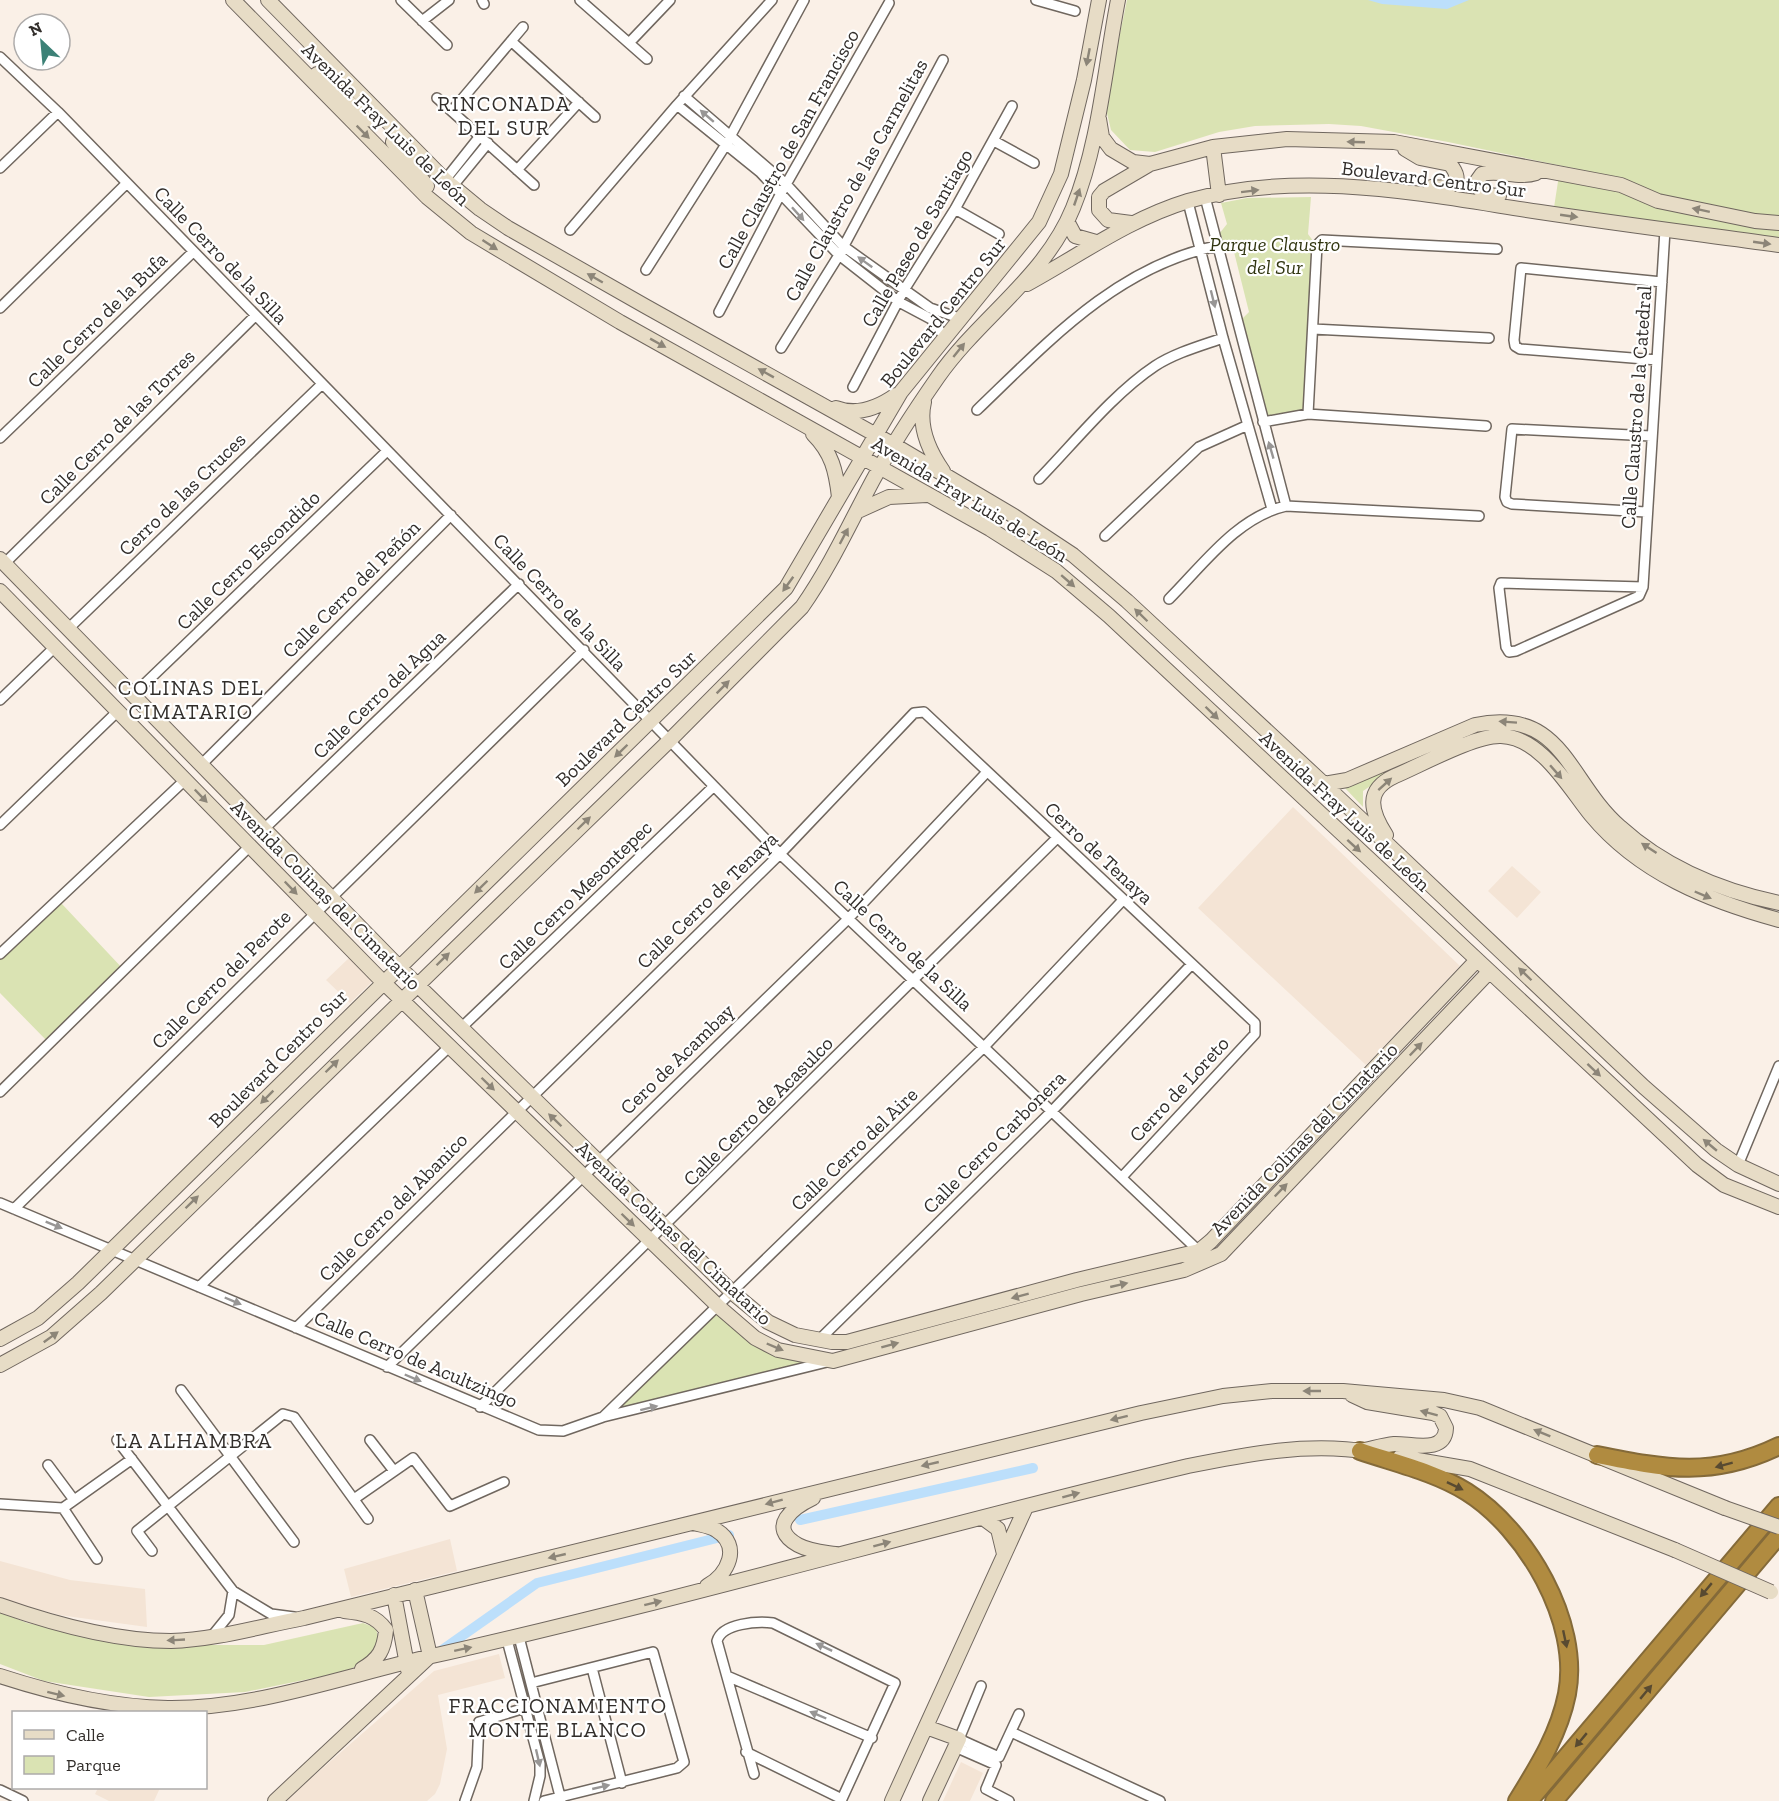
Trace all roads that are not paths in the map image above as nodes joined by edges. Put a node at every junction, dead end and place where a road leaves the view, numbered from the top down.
1 (234, 0) edge
2 (268, 0) edge
3 (401, 0) edge
4 (449, 0) edge
5 (580, 0) edge
6 (670, 0) edge
7 (772, 0) edge
8 (793, 0) edge
9 (1099, 0) edge
10 (1118, 0) edge
11 (1041, 1) edge
12 (803, 3) edge
13 (889, 3) dead end
14 (1075, 11) dead end
15 (422, 21) junction
16 (522, 27) dead end
17 (511, 41) junction
18 (629, 43) junction
19 (447, 45) dead end
20 (0, 57) edge
21 (289, 58) junction
22 (647, 59) dead end
23 (943, 60) dead end
24 (684, 96) junction
25 (437, 98) dead end
26 (579, 102) junction
27 (677, 105) junction
28 (1012, 106) dead end
29 (1099, 108) junction
30 (452, 111) junction
31 (58, 112) junction
32 (379, 115) junction
33 (595, 117) dead end
34 (397, 132) junction
35 (480, 136) junction
36 (730, 136) junction
37 (994, 141) junction
38 (1394, 142) junction
39 (488, 143) junction
40 (725, 146) junction
41 (1213, 147) junction
42 (1034, 163) dead end
43 (1150, 165) junction
44 (0, 168) edge
45 (518, 170) junction
46 (1540, 171) junction
47 (127, 183) junction
48 (448, 183) junction
49 (786, 184) junction
50 (534, 185) dead end
51 (1392, 190) junction
52 (780, 195) junction
53 (1219, 195) junction
54 (1205, 197) junction
55 (1188, 202) junction
56 (955, 209) junction
57 (442, 210) junction
58 (1537, 211) junction
59 (1067, 221) junction
60 (1134, 222) junction
61 (1779, 223) edge
62 (570, 230) dead end
63 (1665, 230) junction
64 (999, 234) dead end
65 (1096, 242) junction
66 (1779, 245) edge
67 (1217, 246) junction
68 (1200, 249) junction
69 (1497, 249) dead end
70 (841, 251) junction
71 (193, 252) junction
72 (646, 270) dead end
73 (1662, 282) junction
74 (1019, 288) junction
75 (904, 291) junction
76 (899, 302) junction
77 (0, 308) edge
78 (719, 312) dead end
79 (255, 316) junction
80 (959, 318) junction
81 (1313, 329) junction
82 (944, 336) junction
83 (1223, 338) junction
84 (1489, 338) dead end
85 (781, 348) dead end
86 (1657, 360) junction
87 (1252, 381) junction
88 (321, 385) junction
89 (1236, 386) junction
90 (853, 387) dead end
91 (901, 392) junction
92 (926, 398) junction
93 (817, 401) junction
94 (977, 410) dead end
95 (1308, 414) junction
96 (1263, 422) junction
97 (802, 424) junction
98 (1248, 425) junction
99 (1486, 426) dead end
100 (874, 434) junction
101 (1651, 436) junction
102 (0, 438) edge
103 (894, 445) junction
104 (387, 451) junction
105 (861, 457) junction
106 (880, 467) junction
107 (945, 475) junction
108 (1039, 478) dead end
109 (929, 495) junction
110 (838, 497) junction
111 (1286, 506) junction
112 (1272, 509) junction
113 (858, 511) junction
114 (1646, 512) junction
115 (451, 515) junction
116 (1479, 516) dead end
117 (1105, 536) dead end
118 (2, 562) edge
119 (519, 584) junction
120 (1643, 586) junction
121 (0, 591) edge
122 (33, 594) junction
123 (1169, 599) dead end
124 (18, 609) junction
125 (68, 629) junction
126 (55, 646) junction
127 (584, 650) junction
128 (102, 663) junction
129 (86, 679) junction
130 (133, 695) junction
131 (0, 700) edge
132 (118, 711) junction
133 (919, 711) joint
134 (651, 722) junction
135 (168, 733) junction
136 (669, 741) junction
137 (153, 747) junction
138 (201, 765) junction
139 (987, 772) junction
140 (185, 780) junction
141 (1324, 784) junction
142 (713, 787) junction
143 (232, 797) junction
144 (218, 813) junction
145 (0, 825) edge
146 (264, 829) junction
147 (1057, 838) junction
148 (250, 846) junction
149 (1396, 852) junction
150 (780, 855) junction
151 (330, 897) junction
152 (1123, 900) junction
153 (1779, 903) edge
154 (315, 912) junction
155 (848, 919) junction
156 (1779, 920) edge
157 (0, 954) edge
158 (1476, 961) junction
159 (1191, 965) junction
160 (399, 967) junction
161 (1489, 972) junction
162 (915, 981) junction
163 (383, 982) junction
164 (417, 984) junction
165 (401, 999) junction
166 (1567, 1015) junction
167 (1255, 1023) joint
168 (461, 1028) junction
169 (1552, 1030) junction
170 (450, 1046) junction
171 (984, 1047) junction
172 (485, 1051) junction
173 (470, 1066) junction
174 (1779, 1066) edge
175 (0, 1092) edge
176 (531, 1096) junction
177 (516, 1111) junction
178 (1052, 1111) junction
179 (598, 1162) junction
180 (1738, 1165) junction
181 (584, 1176) junction
182 (1122, 1177) junction
183 (1779, 1184) edge
184 (0, 1203) edge
185 (1779, 1207) edge
186 (14, 1209) junction
187 (665, 1228) junction
188 (651, 1241) junction
189 (113, 1249) junction
190 (1199, 1251) junction
191 (134, 1259) junction
192 (1209, 1261) junction
193 (1077, 1280) junction
194 (199, 1287) junction
195 (733, 1293) junction
196 (1081, 1294) junction
197 (718, 1306) junction
198 (296, 1328) junction
199 (0, 1339) edge
200 (819, 1340) junction
201 (833, 1360) junction
202 (0, 1365) edge
203 (387, 1367) junction
204 (181, 1390) dead end
205 (1343, 1391) junction
206 (480, 1407) junction
207 (603, 1418) junction
208 (117, 1440) dead end
209 (370, 1440) dead end
210 (1779, 1446) edge
211 (1360, 1451) junction
212 (1597, 1455) junction
213 (230, 1456) junction
214 (132, 1459) junction
215 (48, 1465) dead end
216 (394, 1471) junction
217 (504, 1482) dead end
218 (851, 1482) junction
219 (354, 1499) junction
220 (74, 1500) junction
221 (0, 1504) edge
222 (167, 1505) junction
223 (1779, 1506) edge
224 (1026, 1507) junction
225 (63, 1508) junction
226 (983, 1518) junction
227 (368, 1519) dead end
228 (692, 1523) junction
229 (1779, 1527) edge
230 (1779, 1535) edge
231 (294, 1542) dead end
232 (152, 1551) dead end
233 (842, 1555) junction
234 (1004, 1556) junction
235 (97, 1559) dead end
236 (415, 1590) junction
237 (233, 1591) junction
238 (695, 1593) junction
239 (1775, 1594) edge
240 (394, 1595) junction
241 (0, 1605) edge
242 (336, 1610) junction
243 (304, 1618) junction
244 (212, 1636) junction
245 (513, 1638) junction
246 (430, 1656) junction
247 (592, 1668) junction
248 (408, 1669) junction
249 (352, 1675) junction
250 (0, 1676) edge
251 (726, 1676) junction
252 (531, 1683) junction
253 (981, 1686) dead end
254 (536, 1705) junction
255 (525, 1708) junction
256 (1018, 1714) dead end
257 (926, 1726) junction
258 (1011, 1732) junction
259 (872, 1738) junction
260 (957, 1743) junction
261 (746, 1752) junction
262 (998, 1761) junction
263 (754, 1774) dead end
264 (622, 1782) junction
265 (0, 1790) edge
266 (561, 1799) edge
267 (842, 1800) edge
268 (23, 1801) edge
269 (275, 1801) edge
270 (465, 1801) edge
271 (534, 1801) edge
272 (544, 1801) edge
273 (892, 1801) edge
274 (930, 1801) edge
275 (1009, 1801) edge
276 (1160, 1801) edge
277 (1517, 1801) edge
278 (1529, 1801) edge
279 (1554, 1801) edge

1 - 21 street, Avenida Fray Luis de León
2 - 32 street, Avenida Fray Luis de León
3 - 15 street
4 - 15 street
5 - 18 street
6 - 18 street
7 - 24 street
8 - 12 street
9 -> 80 street, Boulevard Centro Sur
10 - 29 street, Boulevard Centro Sur
11 - 14 street
12 - 36 street
13 - 49 street, Calle Claustro de San Francisco
15 - 19 street
16 - 17 street
17 - 26 street
17 - 30 street
18 - 22 street
20 - 31 street, Calle Cerro de la Silla
21 - 32 street
21 -> 57 street, Avenida Fray Luis de León
23 - 70 street, Calle Claustro de las Carmelitas
24 - 27 street
36 -> 24 street
25 - 30 street
26 - 33 street
26 - 45 street
27 - 40 street
27 - 62 street
28 - 37 street, Calle Paseo de Santiago
29 - 43 street, Boulevard Centro Sur
59 -> 29 street, Boulevard Centro Sur
30 - 35 street
31 - 44 street
31 - 47 street, Calle Cerro de la Silla
32 - 34 street, Avenida Fray Luis de León
34 - 48 street, Avenida Fray Luis de León
34 - 57 street
35 - 39 street
35 - 48 street
36 - 40 street
36 - 49 street
37 - 42 street
37 - 56 street, Calle Paseo de Santiago
38 -> 41 street, Boulevard Centro Sur
38 - 46 street, Boulevard Centro Sur
38 - 51 street
39 - 45 street
39 - 48 street
40 - 52 street
40 - 72 street
41 - 43 street, Boulevard Centro Sur
41 - 53 street
43 - 60 street
45 - 50 street
46 - 58 street
61 -> 46 street, Boulevard Centro Sur
47 - 71 street, Calle Cerro de la Silla
47 - 77 street
93 -> 48 street, Avenida Fray Luis de León
49 - 52 street, Calle Claustro de San Francisco
49 - 70 street
53 -> 51 street, Boulevard Centro Sur
51 - 58 street, Boulevard Centro Sur
52 -> 70 street
52 - 78 street, Calle Claustro de San Francisco
53 - 54 street, Boulevard Centro Sur
54 - 55 street, Boulevard Centro Sur
54 - 67 street
55 - 60 street, Boulevard Centro Sur
55 - 68 street
56 - 64 street
56 - 75 street, Calle Paseo de Santiago
57 -> 97 street, Avenida Fray Luis de León
58 -> 63 street, Boulevard Centro Sur
59 - 65 street
59 - 74 street, Boulevard Centro Sur
60 - 65 street, Boulevard Centro Sur
63 -> 66 street, Boulevard Centro Sur
63 - 73 street, Calle Claustro de la Catedral
65 - 74 street, Boulevard Centro Sur
67 - 68 street
67 - 87 street
68 -> 83 street
68 - 94 street
69 - 81 street
75 -> 70 street
70 - 76 street
70 - 85 street, Calle Claustro de las Carmelitas
71 - 79 street, Calle Cerro de la Silla
71 - 102 street, Calle Cerro de la Bufa
73 - 86 street, Calle Claustro de la Catedral
73 - 86 street
92 -> 74 street, Boulevard Centro Sur
75 - 76 street, Calle Paseo de Santiago
75 - 80 street
76 - 82 street
76 - 90 street, Calle Paseo de Santiago
79 - 88 street, Calle Cerro de la Silla
79 - 118 street, Calle Cerro de las Torres
80 - 82 street, Boulevard Centro Sur
81 - 84 street
81 - 95 street
82 - 91 street, Boulevard Centro Sur
83 - 89 street
83 - 108 street
86 - 101 street, Calle Claustro de la Catedral
87 - 89 street
87 - 96 street
88 - 104 street, Calle Cerro de la Silla
88 - 125 street, Cerro de las Cruces
89 - 98 street
91 - 93 street
91 - 100 street, Boulevard Centro Sur
92 - 103 street, Boulevard Centro Sur
92 - 107 street
93 - 100 street, Avenida Fray Luis de León
95 - 96 street
95 - 99 street
111 -> 96 street
97 - 105 street, Avenida Fray Luis de León
97 - 110 street
98 - 112 street
98 - 117 street
100 - 103 street, Avenida Fray Luis de León
100 - 105 street, Boulevard Centro Sur
101 - 114 street, Calle Claustro de la Catedral
101 - 114 street
103 - 106 street, Boulevard Centro Sur
103 - 107 street, Avenida Fray Luis de León
104 - 115 street, Calle Cerro de la Silla
104 - 130 street, Calle Cerro Escondido
105 - 106 street, Avenida Fray Luis de León
105 - 110 street, Boulevard Centro Sur
106 - 109 street, Avenida Fray Luis de León
106 - 113 street, Boulevard Centro Sur
141 -> 107 street, Avenida Fray Luis de León
109 - 113 street
109 -> 158 street, Avenida Fray Luis de León
110 -> 134 street, Boulevard Centro Sur
111 - 112 street
111 - 116 street
112 - 123 street
136 -> 113 street, Boulevard Centro Sur
114 - 120 street, Calle Claustro de la Catedral
115 - 119 street, Calle Cerro de la Silla
115 - 138 street, Calle Cerro del Peñón
118 - 122 street, Avenida Colinas del Cimatario
119 - 127 street, Calle Cerro de la Silla
119 - 146 street, Calle Cerro del Agua
120 - 120 street
121 - 124 street, Avenida Colinas del Cimatario
122 - 124 street
122 - 125 street, Avenida Colinas del Cimatario
124 - 126 street, Avenida Colinas del Cimatario
125 - 128 street, Avenida Colinas del Cimatario
126 - 129 street, Avenida Colinas del Cimatario
126 - 131 street
127 - 134 street, Calle Cerro de la Silla
127 - 151 street, Calle Cerro del Perote
128 - 129 street
128 - 130 street, Avenida Colinas del Cimatario
129 - 132 street, Avenida Colinas del Cimatario
130 - 135 street, Avenida Colinas del Cimatario
132 - 137 street, Avenida Colinas del Cimatario
132 - 145 street
133 - 139 street, Cerro de Tenaya
133 - 150 street, Calle Cerro de Tenaya
134 - 136 street, Calle Cerro de la Silla
134 -> 160 street, Boulevard Centro Sur
135 - 137 street
135 - 138 street, Avenida Colinas del Cimatario
136 - 142 street, Calle Cerro de la Silla
164 -> 136 street, Boulevard Centro Sur
137 - 140 street, Avenida Colinas del Cimatario
138 - 143 street, Avenida Colinas del Cimatario
139 - 147 street, Cerro de Tenaya
139 - 155 street, Cero de Acambay
140 -> 144 street, Avenida Colinas del Cimatario
140 - 157 street
141 - 149 street, Avenida Fray Luis de León
153 -> 141 street
142 - 150 street, Calle Cerro de la Silla
142 - 168 street, Calle Cerro Mesontepec
143 - 144 street
143 - 146 street, Avenida Colinas del Cimatario
144 - 148 street, Avenida Colinas del Cimatario
146 - 151 street, Avenida Colinas del Cimatario
147 - 152 street, Cerro de Tenaya
147 - 162 street, Calle Cerro de Acasulco
148 -> 154 street, Avenida Colinas del Cimatario
148 - 175 street
149 -> 156 street
166 -> 149 street, Avenida Fray Luis de León
150 - 155 street, Calle Cerro de la Silla
150 - 176 street, Calle Cerro de Tenaya
151 - 154 street, Calle Cerro del Perote
151 - 160 street, Avenida Colinas del Cimatario
152 - 159 street, Cerro de Tenaya
152 - 171 street, Calle Cerro del Aire
154 - 163 street, Avenida Colinas del Cimatario
154 - 186 street, Calle Cerro del Perote
155 - 162 street, Calle Cerro de la Silla
155 - 179 street, Cero de Acambay
158 - 161 street, Avenida Fray Luis de León
158 - 190 street, Avenida Colinas del Cimatario
159 - 167 street, Cerro de Tenaya
159 - 178 street, Calle Cerro Carbonera
160 - 163 street, Boulevard Centro Sur
160 - 164 street, Avenida Colinas del Cimatario
161 - 169 street, Avenida Fray Luis de León
192 -> 161 street, Avenida Colinas del Cimatario
162 - 171 street, Calle Cerro de la Silla
162 - 187 street, Calle Cerro de Acasulco
163 - 165 street, Avenida Colinas del Cimatario
163 -> 189 street, Boulevard Centro Sur
164 - 165 street, Boulevard Centro Sur
164 - 168 street, Avenida Colinas del Cimatario
165 - 170 street, Avenida Colinas del Cimatario
191 -> 165 street, Boulevard Centro Sur
166 - 169 street
180 -> 166 street, Avenida Fray Luis de León
167 - 182 street, Cerro de Loreto
168 - 172 street, Avenida Colinas del Cimatario
169 -> 185 street, Avenida Fray Luis de León
170 - 173 street, Avenida Colinas del Cimatario
170 - 194 street
171 - 178 street, Calle Cerro de la Silla
171 - 195 street, Calle Cerro del Aire
172 - 173 street
172 - 176 street, Avenida Colinas del Cimatario
173 -> 177 street, Avenida Colinas del Cimatario
174 - 180 street
176 - 177 street, Calle Cerro de Tenaya
179 -> 176 street, Avenida Colinas del Cimatario
177 - 181 street, Avenida Colinas del Cimatario
177 - 198 street, Calle Cerro del Abanico
178 - 182 street, Calle Cerro de la Silla
178 - 200 street, Calle Cerro Carbonera
179 - 181 street, Cero de Acambay
179 - 187 street, Avenida Colinas del Cimatario
180 - 183 street, Avenida Fray Luis de León
181 -> 188 street, Avenida Colinas del Cimatario
181 - 203 street, Cero de Acambay
182 - 190 street, Calle Cerro de la Silla
184 - 186 street, Calle Cerro de Acultzingo
186 -> 189 street, Calle Cerro de Acultzingo
187 - 188 street, Calle Cerro de Acasulco
187 - 195 street, Avenida Colinas del Cimatario
188 - 197 street, Avenida Colinas del Cimatario
188 - 206 street, Calle Cerro de Acasulco
189 - 191 street, Calle Cerro de Acultzingo
189 - 199 street, Boulevard Centro Sur
190 - 192 street, Calle Cerro de la Silla
190 - 193 street, Avenida Colinas del Cimatario
191 - 194 street, Calle Cerro de Acultzingo
202 -> 191 street, Boulevard Centro Sur
196 -> 192 street, Avenida Colinas del Cimatario
193 - 196 street
193 -> 200 street, Avenida Colinas del Cimatario
194 -> 198 street, Calle Cerro de Acultzingo
195 - 197 street, Calle Cerro del Aire
195 - 200 street, Avenida Colinas del Cimatario
201 -> 196 street, Avenida Colinas del Cimatario
197 -> 201 street, Avenida Colinas del Cimatario
197 - 207 street, Calle Cerro del Aire
198 - 203 street, Calle Cerro de Acultzingo
207 -> 201 street, Calle Cerro de Acultzingo
203 -> 206 street, Calle Cerro de Acultzingo
204 - 213 street
211 -> 205 street
212 -> 205 street
205 -> 218 street
206 - 207 street, Calle Cerro de Acultzingo
208 - 214 street
209 - 216 street
210 -> 212 highway
224 -> 211 street
211 - 239 street, bridge
211 -> 277 highway
212 - 229 street, bridge
213 - 219 street
213 - 222 street
213 - 231 street
214 - 220 street
214 - 222 street
215 - 220 street
216 - 217 street
216 - 219 street
218 -> 228 street
218 - 233 street
219 - 227 street
220 - 225 street
221 - 225 street
222 - 232 street
222 - 237 street
223 -> 278 highway
224 - 226 street
224 - 234 street
225 - 235 street
233 -> 226 street
226 - 234 street
228 -> 236 street
228 - 238 street
279 -> 230 highway
233 - 238 street
234 - 257 street
236 - 240 street
236 - 246 street
237 - 243 street
237 - 244 street
245 -> 238 street
240 - 242 street
240 - 248 street
244 -> 241 street
242 - 243 street
242 - 249 street
243 - 244 street
246 -> 245 street
245 - 252 street
245 - 255 street
246 - 248 street
247 - 252 street
247 - 264 street
247 - 264 street
248 - 249 street
248 - 269 street
250 -> 249 street
259 -> 251 street
259 -> 251 street
251 - 261 street
252 - 254 street
253 - 260 street
254 - 255 street
254 - 266 street
255 - 270 street
255 -> 271 street
256 - 258 street
257 - 260 street
257 - 273 street
258 - 262 street
258 - 276 street
259 - 267 street
260 - 262 street
260 - 274 street
261 - 263 street
261 - 267 street
262 - 275 street
266 -> 264 street
265 - 268 street
266 - 272 street

